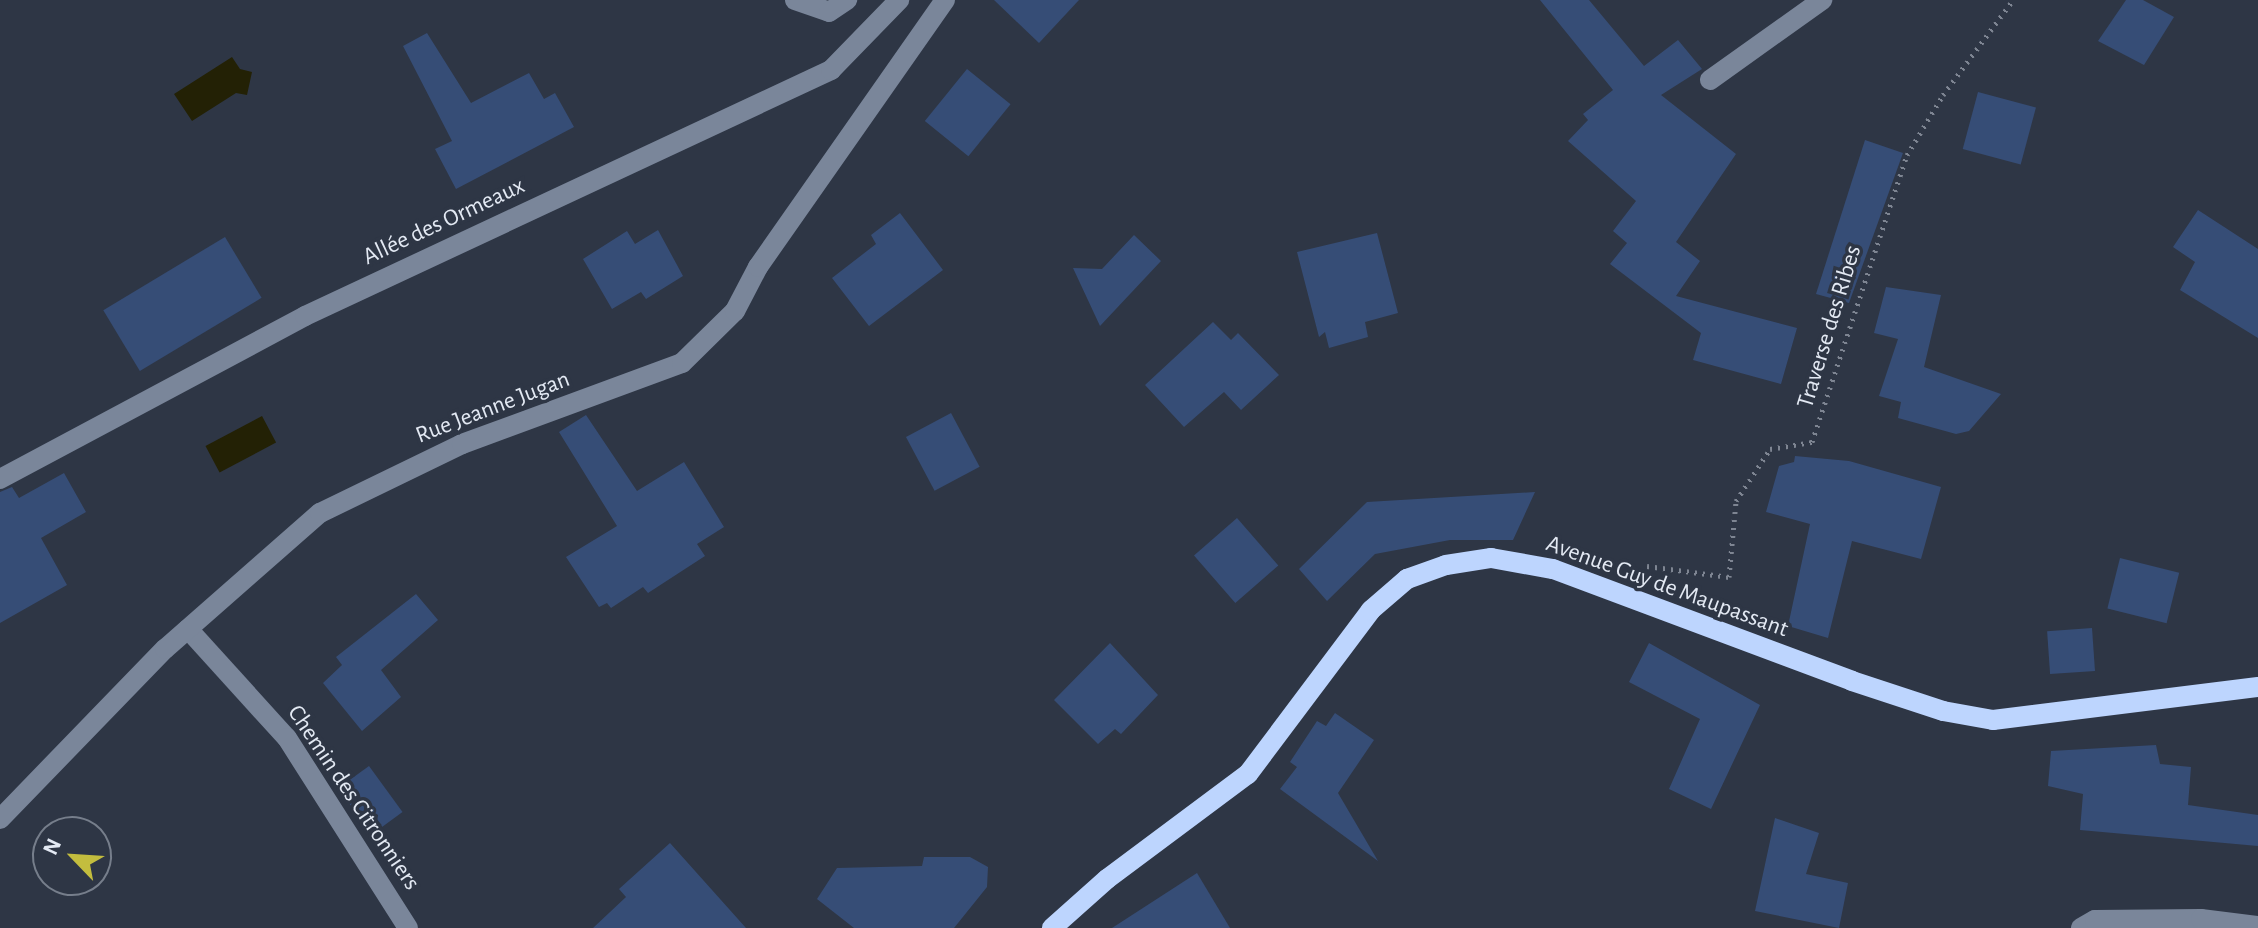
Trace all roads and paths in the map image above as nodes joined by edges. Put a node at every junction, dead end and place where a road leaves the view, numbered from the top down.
1 (795, 0) edge
2 (847, 0) edge
3 (899, 0) edge
4 (945, 0) edge
5 (1822, 0) edge
6 (2013, 0) edge
7 (1710, 80) dead end
8 (0, 479) edge
9 (1611, 590) junction
10 (188, 629) junction
11 (2258, 687) edge
12 (0, 819) edge
13 (2258, 926) edge
14 (408, 928) edge
15 (1052, 928) edge
16 (2081, 928) edge

1 - 2 street
3 - 8 street, Allée des Ormeaux
4 - 10 street, Rue Jeanne Jugan
5 - 7 street
6 - 9 path, Traverse des Ribes
9 - 11 main road, Avenue Guy de Maupassant
9 - 15 main road, Avenue Guy de Maupassant
10 - 12 street, Rue Jeanne Jugan
10 - 14 street, Chemin des Citronniers
13 - 16 street

